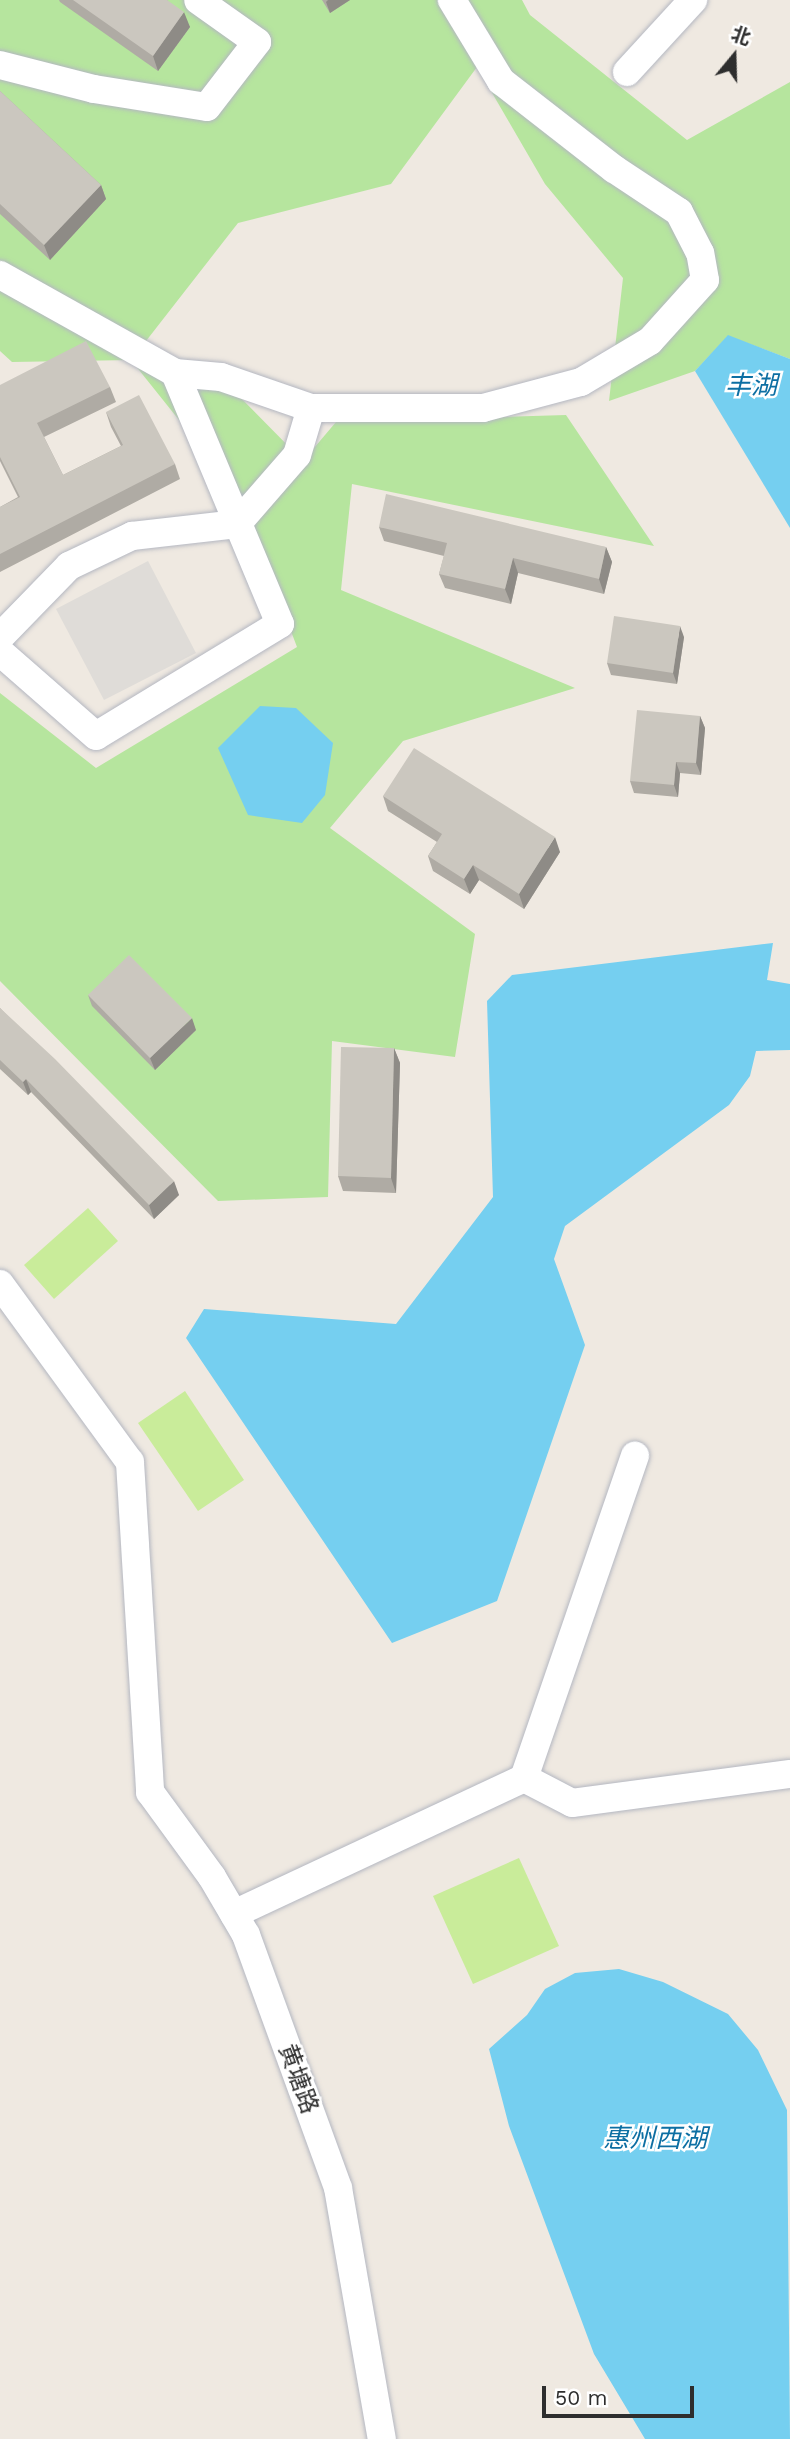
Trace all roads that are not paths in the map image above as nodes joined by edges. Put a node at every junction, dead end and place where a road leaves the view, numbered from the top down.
1 (198, 0) edge
2 (452, 0) edge
3 (692, 0) edge
4 (0, 65) edge
5 (627, 72) dead end
6 (0, 275) edge
7 (174, 373) junction
8 (311, 408) junction
9 (237, 524) junction
10 (0, 637) edge
11 (0, 652) edge
12 (0, 1284) edge
13 (635, 1456) dead end
14 (790, 1774) edge
15 (524, 1778) junction
16 (234, 1914) junction
17 (382, 2439) edge

1 - 4 street
2 - 8 street
3 - 5 street
6 - 7 street
7 - 8 street
7 - 9 street
8 - 9 street
9 - 10 street
9 - 11 street
12 - 16 street, 黄塘路
13 - 15 street
14 - 15 street
15 - 16 street
16 - 17 street, 黄塘路

